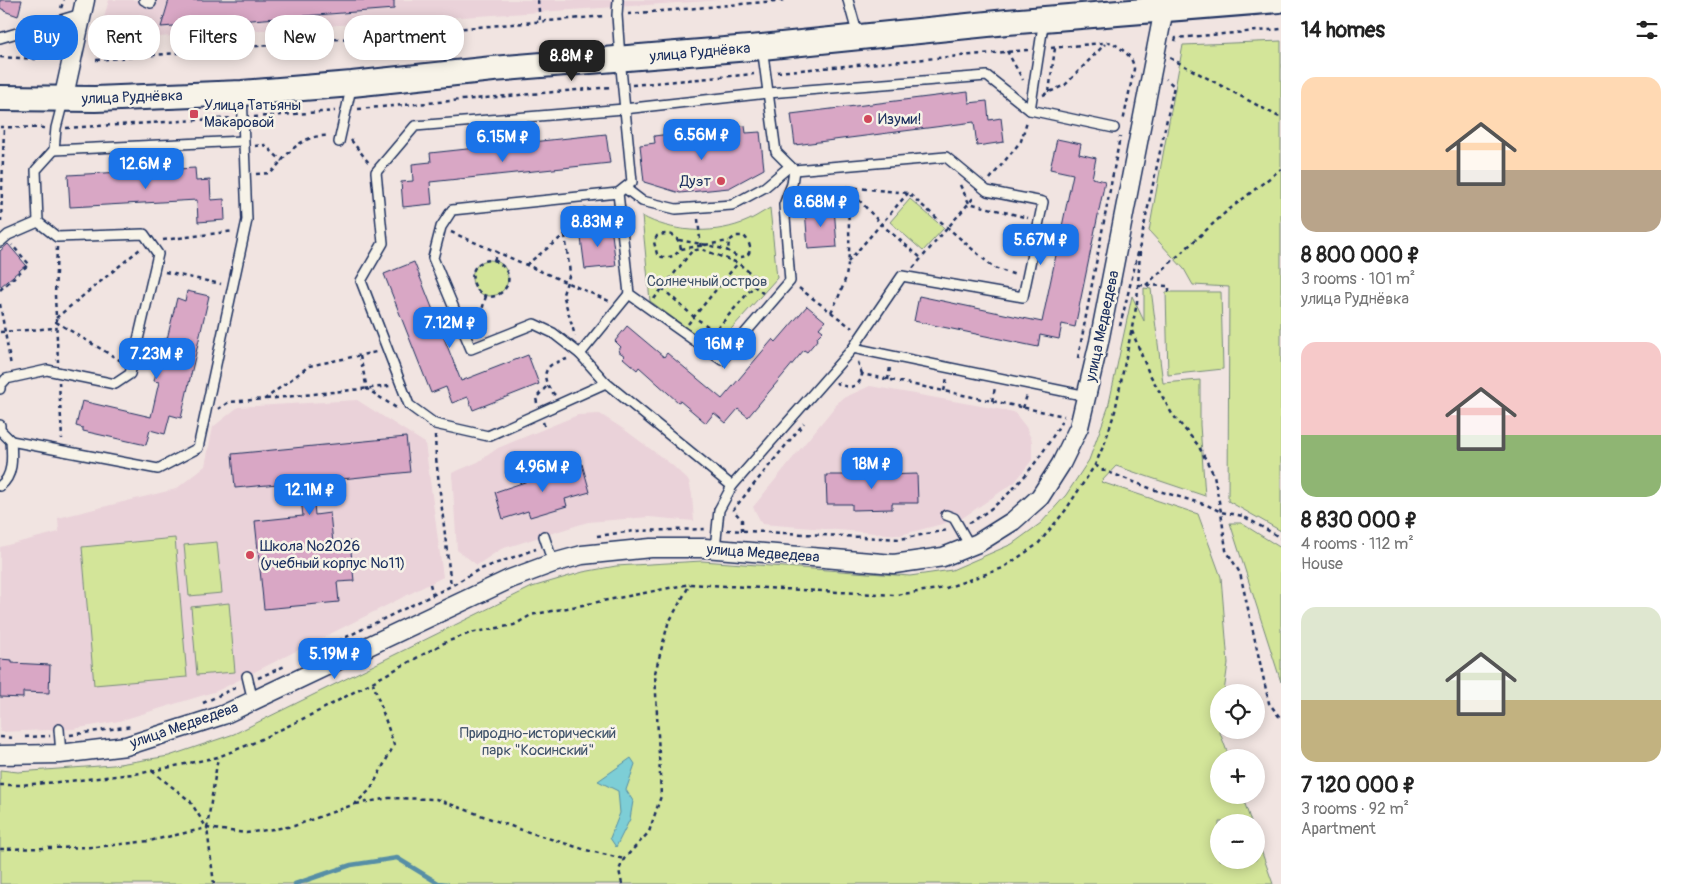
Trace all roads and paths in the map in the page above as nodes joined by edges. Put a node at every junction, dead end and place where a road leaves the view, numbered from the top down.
1 (538, 0) edge
2 (618, 0) edge
3 (787, 0) edge
4 (848, 0) edge
5 (1279, 0) edge
6 (83, 7) edge
7 (1164, 9) junction
8 (1046, 10) edge
9 (617, 15) junction
10 (540, 22) junction
11 (1281, 29) edge
12 (858, 37) junction
13 (0, 38) edge
14 (1176, 38) dead end
15 (1106, 43) junction
16 (762, 47) junction
17 (1055, 48) junction
18 (1040, 49) junction
19 (1007, 51) junction
20 (160, 55) edge
21 (0, 57) edge
22 (15, 58) edge
23 (620, 58) junction
24 (1169, 58) dead end
25 (766, 73) junction
26 (352, 84) junction
27 (622, 86) junction
28 (1049, 92) junction
29 (242, 93) junction
30 (768, 93) junction
31 (0, 98) edge
32 (1032, 98) junction
33 (63, 100) junction
34 (624, 109) junction
35 (346, 110) junction
36 (1030, 110) junction
37 (242, 117) junction
38 (1281, 118) edge
39 (0, 127) edge
40 (4, 127) junction
41 (56, 128) junction
42 (1119, 128) junction
43 (339, 139) junction
44 (243, 144) junction
45 (54, 150) junction
46 (282, 161) junction
47 (792, 168) junction
48 (1281, 169) edge
49 (376, 172) junction
50 (245, 175) junction
51 (847, 187) junction
52 (983, 188) junction
53 (622, 190) junction
54 (908, 193) junction
55 (589, 196) junction
56 (697, 208) junction
57 (38, 222) junction
58 (0, 223) edge
59 (882, 225) junction
60 (948, 227) junction
61 (442, 228) junction
62 (245, 229) junction
63 (565, 235) junction
64 (57, 237) junction
65 (3, 239) edge
66 (679, 240) junction
67 (729, 241) junction
68 (149, 242) junction
69 (700, 244) junction
70 (1140, 245) dead end
71 (681, 249) junction
72 (701, 249) junction
73 (728, 251) junction
74 (498, 252) junction
75 (921, 258) junction
76 (494, 260) junction
77 (738, 263) junction
78 (847, 263) junction
79 (526, 265) junction
80 (154, 270) junction
81 (906, 276) junction
82 (1027, 278) junction
83 (790, 281) junction
84 (567, 282) junction
85 (1138, 285) junction
86 (1146, 285) junction
87 (233, 286) junction
88 (754, 286) junction
89 (662, 288) junction
90 (0, 290) edge
91 (1169, 292) dead end
92 (629, 294) junction
93 (486, 296) junction
94 (774, 301) junction
95 (0, 304) edge
96 (619, 305) junction
97 (648, 307) junction
98 (831, 312) junction
99 (694, 317) junction
100 (56, 318) junction
101 (56, 322) junction
102 (56, 328) junction
103 (1132, 330) junction
104 (0, 332) edge
105 (5, 332) junction
106 (682, 332) junction
107 (862, 335) junction
108 (853, 348) junction
109 (471, 349) junction
110 (388, 350) junction
111 (580, 354) junction
112 (360, 356) junction
113 (1076, 364) dead end
114 (132, 367) junction
115 (58, 372) junction
116 (13, 377) junction
117 (606, 382) junction
118 (401, 385) junction
119 (0, 389) edge
120 (367, 389) junction
121 (832, 389) dead end
122 (1079, 395) junction
123 (265, 399) junction
124 (565, 400) junction
125 (405, 413) dead end
126 (1064, 416) junction
127 (205, 417) junction
128 (806, 421) dead end
129 (435, 424) junction
130 (0, 425) edge
131 (11, 440) junction
132 (63, 451) junction
133 (0, 486) edge
134 (732, 486) junction
135 (1221, 512) junction
136 (946, 515) dead end
137 (961, 528) junction
138 (734, 530) dead end
139 (742, 531) junction
140 (544, 536) dead end
141 (1281, 538) edge
142 (970, 546) junction
143 (715, 549) junction
144 (553, 563) junction
145 (430, 584) dead end
146 (433, 594) junction
147 (320, 650) dead end
148 (295, 662) dead end
149 (248, 679) junction
150 (373, 683) junction
151 (253, 701) junction
152 (198, 706) dead end
153 (1281, 719) edge
154 (137, 726) dead end
155 (60, 733) junction
156 (0, 737) edge
157 (24, 737) dead end
158 (15, 738) dead end
159 (0, 754) edge
160 (61, 754) junction
161 (218, 757) junction
162 (152, 771) junction
163 (0, 785) edge
164 (355, 804) junction
165 (207, 828) junction
166 (0, 849) edge
167 (624, 859) junction
168 (214, 884) edge
169 (622, 884) edge

1 - 10 path
2 - 9 lane
3 - 9 path
4 - 12 lane
5 - 7 street, улица Руднёвка
6 - 13 lane
6 - 33 street
7 - 8 street, улица Руднёвка
7 - 122 street, улица Медведева
8 - 12 street, улица Руднёвка
8 - 18 lane
9 - 10 path
9 - 23 lane
10 - 20 path
11 - 14 path
12 - 16 street, улица Руднёвка
15 - 17 path
15 - 28 path
15 - 42 path
16 - 23 street, улица Руднёвка
16 - 25 lane
17 - 18 path
17 - 28 path
18 - 19 path
18 - 32 lane
19 - 25 path
19 - 32 path
21 - 22 path
23 - 26 street, улица Руднёвка
23 - 27 lane
24 - 38 path
25 - 27 path
25 - 30 lane
26 - 29 street, улица Руднёвка
26 - 35 lane
27 - 34 lane
27 - 35 path
28 - 32 path
29 - 33 street, улица Руднёвка
29 - 37 lane
30 - 34 lane
30 - 36 lane
30 - 47 lane
31 - 33 street, улица Руднёвка
32 - 36 lane
33 - 41 lane
34 - 49 lane
34 - 53 lane
35 - 37 path
35 - 43 lane
36 - 42 lane
36 - 52 path
37 - 41 path
37 - 44 lane
39 - 40 path
40 - 41 path
40 - 58 path
41 - 45 lane
42 - 113 path
43 - 46 path
43 - 49 path
44 - 45 lane
44 - 46 path
44 - 50 lane
45 - 57 lane
46 - 50 path
47 - 52 lane
47 - 56 lane
47 - 83 lane
48 - 86 path
49 - 110 lane
50 - 62 lane
51 - 54 path
51 - 59 path
51 - 78 path
52 - 60 path
52 - 82 lane
53 - 55 lane
53 - 56 lane
53 - 92 lane
54 - 59 path
54 - 60 path
55 - 61 lane
55 - 63 path
56 - 69 path
57 - 64 lane
57 - 65 lane
58 - 65 path
59 - 75 path
59 - 78 path
60 - 75 path
60 - 82 path
61 - 74 path
61 - 109 lane
62 - 68 path
62 - 87 lane
63 - 79 path
63 - 84 path
64 - 68 lane
64 - 100 path
65 - 90 path
66 - 69 path
66 - 71 path
66 - 71 path
67 - 69 path
67 - 73 path
67 - 73 path
68 - 80 lane
68 - 100 path
69 - 71 path
69 - 72 path
69 - 73 path
70 - 85 path
72 - 77 path
72 - 89 path
74 - 76 path
74 - 79 path
75 - 81 path
76 - 93 path
76 - 93 path
77 - 88 path
77 - 99 path
78 - 98 path
79 - 84 path
80 - 87 path
80 - 114 lane
81 - 82 lane
81 - 107 lane
83 - 94 lane
83 - 98 path
84 - 96 path
84 - 111 path
85 - 86 path
85 - 103 path
86 - 91 path
87 - 127 lane
88 - 94 path
88 - 99 path
89 - 97 path
89 - 99 path
92 - 96 lane
92 - 97 lane
93 - 109 path
94 - 106 lane
95 - 105 path
96 - 111 lane
97 - 106 lane
98 - 107 path
99 - 106 path
100 - 101 path
101 - 102 path
101 - 114 path
102 - 105 path
102 - 115 path
103 - 135 path
103 - 135 path
104 - 105 path
105 - 116 path
107 - 108 lane
108 - 122 lane
108 - 134 lane
109 - 111 lane
110 - 112 path
110 - 118 lane
111 - 117 lane
111 - 124 path
112 - 120 path
112 - 123 path
114 - 115 lane
115 - 116 lane
115 - 132 path
116 - 119 lane
117 - 124 lane
117 - 134 lane
118 - 120 path
118 - 129 lane
120 - 123 path
120 - 125 path
121 - 126 path
122 - 126 path
122 - 142 street, улица Медведева
123 - 127 path
124 - 129 lane
126 - 137 path
127 - 132 lane
128 - 139 path
129 - 146 path
130 - 131 lane
131 - 132 lane
131 - 133 lane
134 - 143 lane
135 - 141 path
135 - 153 path
136 - 137 lane
137 - 139 path
137 - 142 lane
138 - 139 path
140 - 144 lane
142 - 143 street, улица Медведева
143 - 144 street, улица Медведева
144 - 151 street, улица Медведева
145 - 146 path
146 - 147 path
148 - 149 path
149 - 151 lane
149 - 152 path
150 - 161 path
150 - 164 path
150 - 167 path
151 - 160 street, улица Медведева
154 - 155 path
155 - 157 path
155 - 160 lane
156 - 158 path
159 - 160 street, улица Медведева
161 - 162 path
161 - 165 path
162 - 163 path
162 - 165 path
164 - 165 path
164 - 167 path
165 - 166 path
165 - 168 path
167 - 169 path

